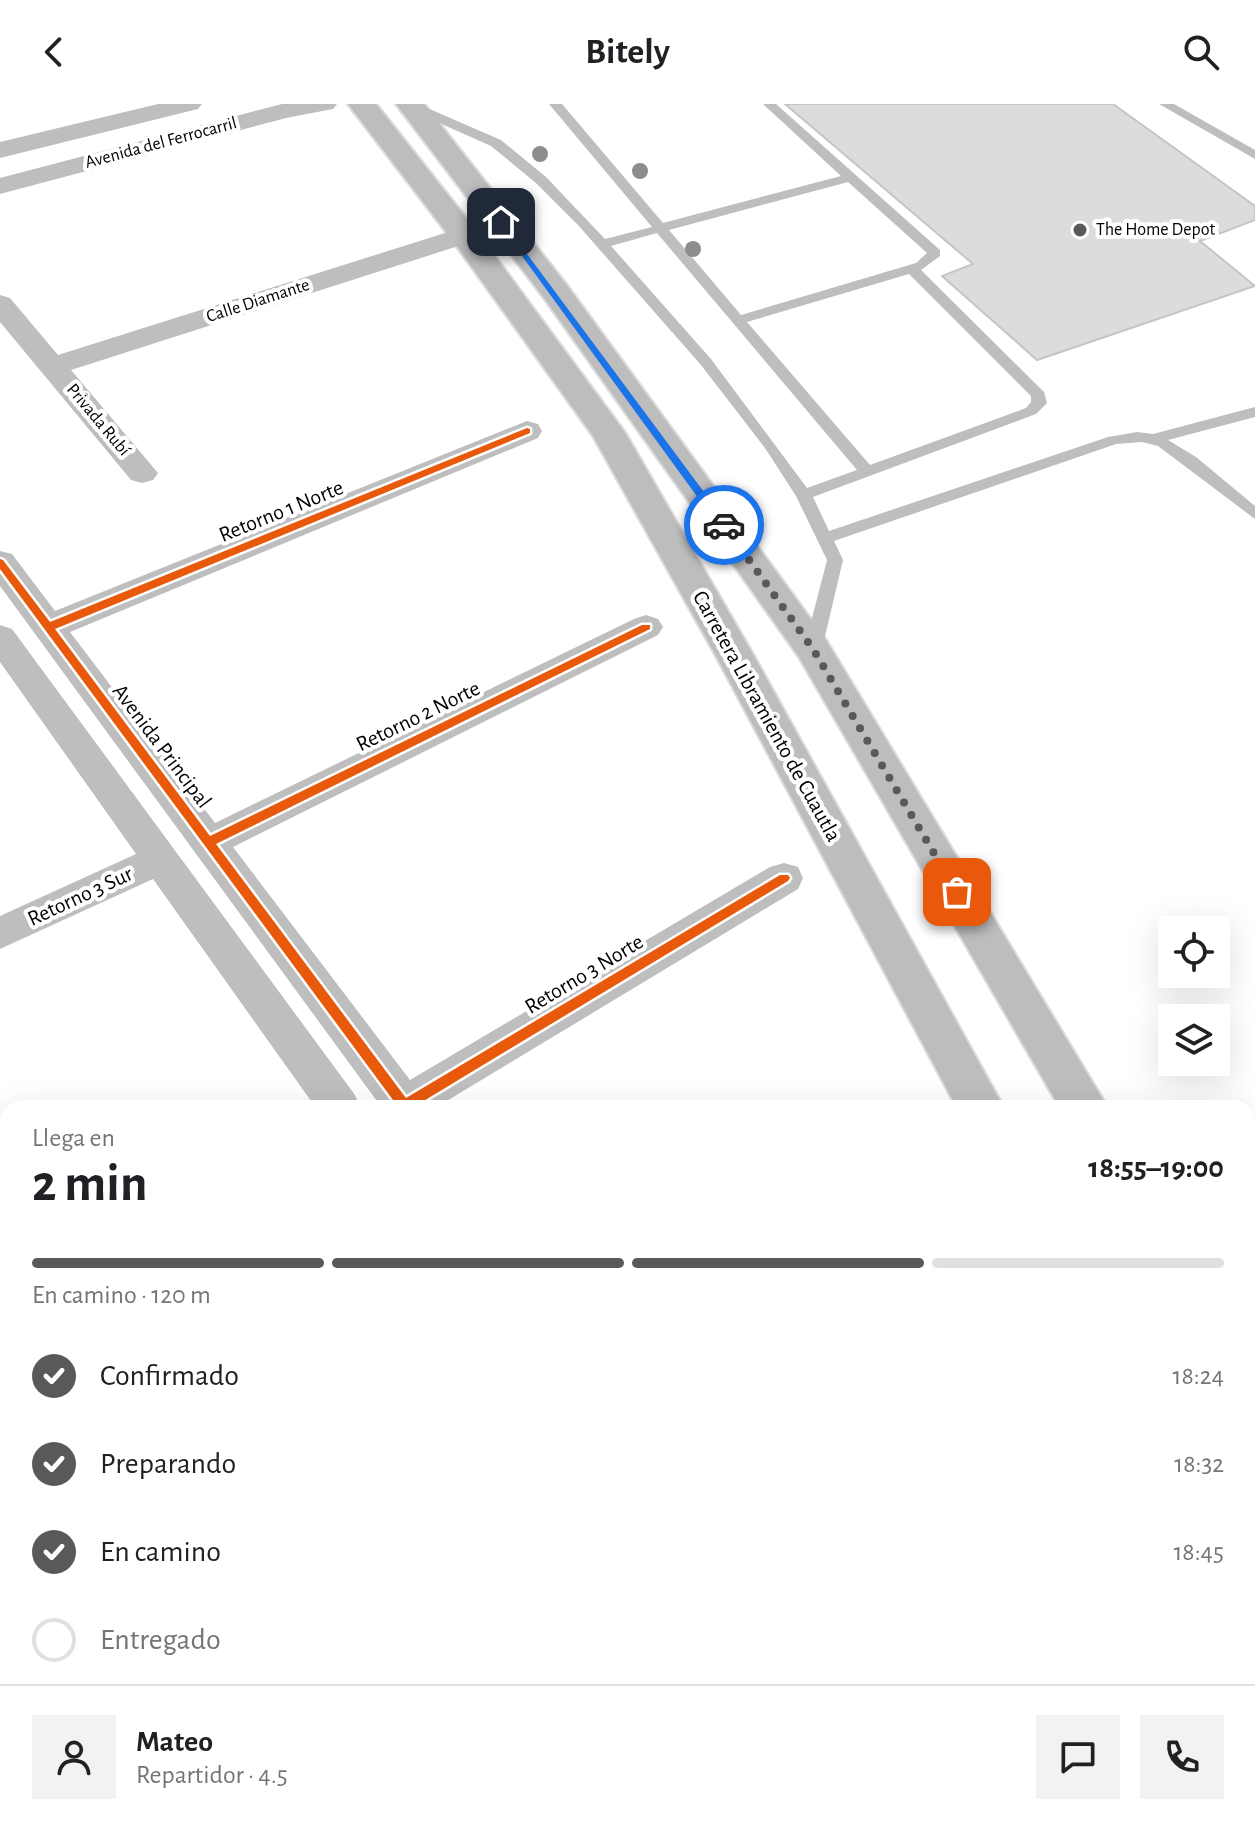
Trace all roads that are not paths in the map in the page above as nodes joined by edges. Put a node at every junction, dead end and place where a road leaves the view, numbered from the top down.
1 (189, 104) edge
2 (238, 104) edge
3 (324, 104) edge
4 (362, 104) edge
5 (555, 104) edge
6 (769, 104) edge
7 (1165, 104) edge
8 (411, 105) edge
9 (0, 150) edge
10 (1255, 155) edge
11 (0, 168) edge
12 (852, 177) junction
13 (0, 186) edge
14 (662, 230) junction
15 (464, 235) junction
16 (602, 244) junction
17 (912, 269) junction
18 (0, 304) edge
19 (738, 320) junction
20 (53, 366) junction
21 (1255, 412) edge
22 (527, 431) dead end
23 (1152, 439) junction
24 (867, 472) junction
25 (142, 473) dead end
26 (804, 495) junction
27 (1255, 514) edge
28 (825, 538) junction
29 (0, 562) edge
30 (49, 627) junction
31 (646, 627) dead end
32 (2, 644) edge
33 (813, 649) junction
34 (113, 713) junction
35 (67, 731) junction
36 (209, 842) junction
37 (160, 859) junction
38 (784, 878) dead end
39 (0, 933) edge
40 (303, 969) junction
41 (257, 994) junction
42 (334, 1100) edge
43 (401, 1100) edge
44 (415, 1100) edge
45 (977, 1100) edge
46 (1080, 1100) edge

1 - 9 street, Avenida del Ferrocarril
2 - 11 street, Avenida del Ferrocarril
3 - 13 street, Avenida del Ferrocarril
4 - 15 highway, Carretera Libramiento de Cuautla
5 - 14 lane
6 - 12 lane
7 - 10 lane
8 - 16 lane
8 - 33 highway
12 - 14 lane
12 - 17 lane
14 - 16 lane
14 - 19 lane
15 - 20 street, Calle Diamante
15 - 45 highway, Carretera Libramiento de Cuautla
16 - 26 lane
17 - 19 lane
17 - 24 lane
18 - 20 street, Privada Rubí
19 - 24 lane
20 - 25 street, Privada Rubí
21 - 23 lane
22 - 30 street, Retorno 1 Norte
23 - 27 lane
23 - 28 lane
24 - 26 lane
26 - 28 lane
28 - 33 lane
29 - 30 street, Avenida Principal
30 - 34 street, Avenida Principal
31 - 36 street, Retorno 2 Norte
32 - 35 street
33 - 46 highway
34 - 35 street
34 - 36 street, Avenida Principal
35 - 37 street
36 - 40 street, Avenida Principal
37 - 39 street, Retorno 3 Sur
37 - 41 street
38 - 44 street, Retorno 3 Norte
40 - 41 street
40 - 43 street, Avenida Principal
41 - 42 street

